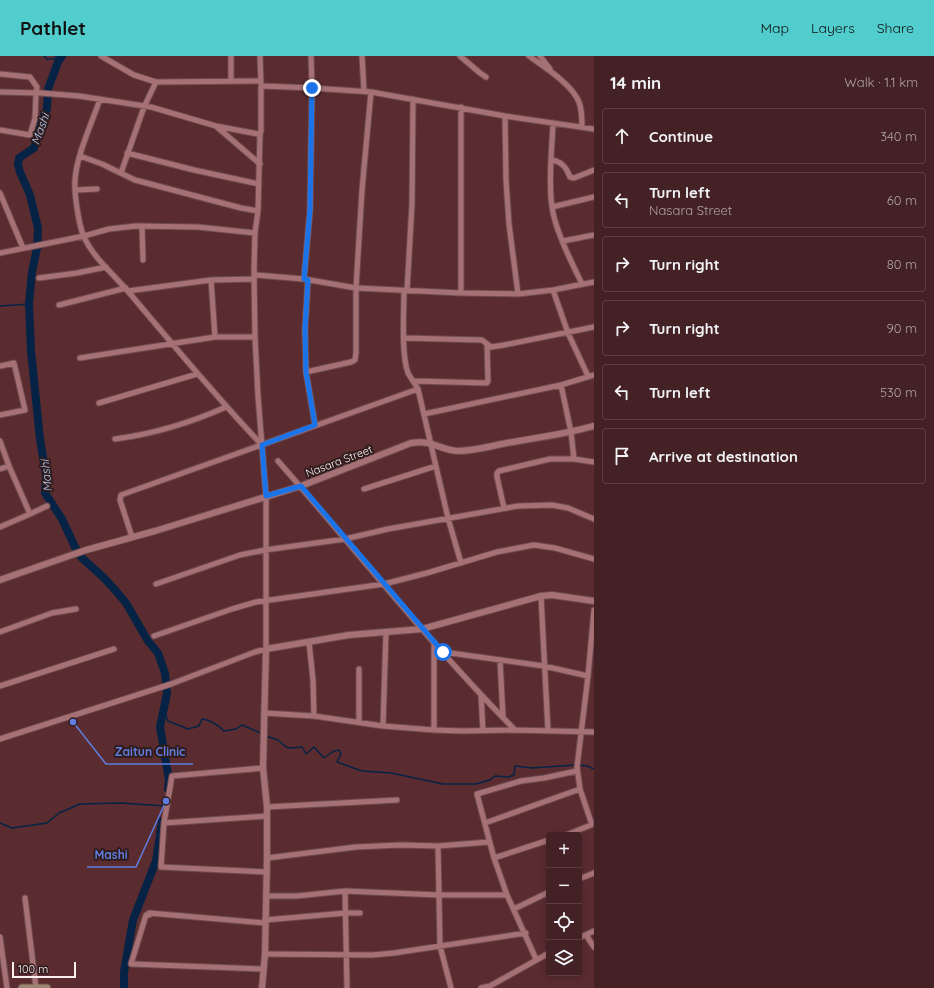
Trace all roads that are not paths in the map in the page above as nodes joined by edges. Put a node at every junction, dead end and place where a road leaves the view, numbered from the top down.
1 (101, 56) edge
2 (232, 56) edge
3 (260, 56) edge
4 (311, 56) edge
5 (362, 56) edge
6 (460, 56) edge
7 (529, 56) edge
8 (540, 56) edge
9 (553, 73) junction
10 (0, 74) edge
11 (486, 76) dead end
12 (231, 80) junction
13 (261, 81) junction
14 (156, 82) junction
15 (261, 87) junction
16 (312, 88) junction
17 (364, 91) junction
18 (0, 92) edge
19 (371, 92) junction
20 (38, 93) junction
21 (412, 99) junction
22 (100, 100) junction
23 (144, 107) junction
24 (461, 108) junction
25 (505, 116) junction
26 (553, 123) junction
27 (216, 126) junction
28 (582, 127) junction
29 (594, 129) edge
30 (0, 130) edge
31 (260, 134) junction
32 (127, 153) junction
33 (80, 156) junction
34 (552, 160) junction
35 (260, 164) junction
36 (594, 170) edge
37 (120, 173) junction
38 (259, 184) junction
39 (97, 189) dead end
40 (76, 190) junction
41 (0, 193) edge
42 (594, 197) edge
43 (552, 207) junction
44 (258, 211) junction
45 (142, 226) junction
46 (255, 233) junction
47 (594, 234) edge
48 (84, 236) junction
49 (563, 241) junction
50 (23, 248) junction
51 (0, 253) edge
52 (143, 260) dead end
53 (106, 267) junction
54 (254, 276) junction
55 (39, 278) dead end
56 (211, 280) junction
57 (306, 280) junction
58 (594, 282) edge
59 (582, 284) junction
60 (356, 288) junction
61 (127, 290) junction
62 (553, 290) junction
63 (406, 291) junction
64 (461, 293) junction
65 (518, 294) junction
66 (59, 304) dead end
67 (594, 327) edge
68 (568, 333) junction
69 (215, 337) junction
70 (255, 337) junction
71 (404, 338) junction
72 (171, 343) junction
73 (487, 345) junction
74 (80, 358) dead end
75 (0, 366) edge
76 (306, 372) junction
77 (197, 374) junction
78 (594, 375) edge
79 (588, 376) junction
80 (414, 382) junction
81 (561, 385) junction
82 (418, 389) junction
83 (98, 403) dead end
84 (226, 407) junction
85 (424, 414) junction
86 (0, 415) edge
87 (315, 425) junction
88 (594, 426) edge
89 (571, 432) junction
90 (115, 439) dead end
91 (0, 441) edge
92 (431, 443) junction
93 (262, 445) junction
94 (574, 459) junction
95 (278, 461) dead end
96 (594, 462) edge
97 (9, 466) junction
98 (436, 466) junction
99 (0, 469) edge
100 (301, 486) junction
101 (364, 489) dead end
102 (266, 496) junction
103 (47, 506) dead end
104 (504, 508) junction
105 (30, 514) junction
106 (448, 518) junction
107 (594, 519) edge
108 (0, 527) edge
109 (132, 538) junction
110 (345, 539) junction
111 (265, 550) junction
112 (594, 559) edge
113 (461, 563) junction
114 (0, 580) edge
115 (156, 584) dead end
116 (384, 584) junction
117 (541, 596) junction
118 (267, 600) junction
119 (594, 602) edge
120 (76, 609) dead end
121 (594, 610) edge
122 (422, 629) junction
123 (0, 632) edge
124 (386, 632) junction
125 (154, 636) dead end
126 (593, 639) edge
127 (309, 642) junction
128 (434, 642) junction
129 (114, 648) dead end
130 (266, 649) junction
131 (443, 652) junction
132 (500, 660) junction
133 (544, 666) junction
134 (359, 668) dead end
135 (588, 676) junction
136 (0, 686) edge
137 (481, 695) junction
138 (264, 713) junction
139 (314, 716) junction
140 (503, 717) junction
141 (359, 722) junction
142 (383, 726) junction
143 (434, 730) junction
144 (515, 730) junction
145 (483, 731) junction
146 (548, 731) junction
147 (581, 731) junction
148 (594, 732) edge
149 (0, 739) edge
150 (264, 768) junction
151 (577, 771) junction
152 (580, 789) junction
153 (397, 800) dead end
154 (267, 807) junction
155 (267, 816) junction
156 (164, 823) junction
157 (485, 823) junction
158 (576, 832) edge
159 (546, 841) edge
160 (489, 842) junction
161 (438, 846) junction
162 (267, 858) junction
163 (494, 858) junction
164 (267, 872) junction
165 (594, 873) edge
166 (582, 878) edge
167 (345, 891) junction
168 (546, 893) edge
169 (439, 895) junction
170 (507, 895) junction
171 (266, 896) junction
172 (25, 898) dead end
173 (514, 909) junction
174 (346, 913) junction
175 (360, 913) dead end
176 (265, 922) junction
177 (594, 931) edge
178 (526, 933) junction
179 (586, 935) junction
180 (0, 937) edge
181 (582, 937) edge
182 (440, 946) junction
183 (594, 947) edge
184 (264, 954) junction
185 (546, 954) edge
186 (347, 955) junction
187 (536, 959) junction
188 (263, 969) junction
189 (490, 987) edge
190 (7, 988) edge
191 (22, 988) edge
192 (36, 988) edge
193 (47, 988) edge
194 (262, 988) edge
195 (347, 988) edge
196 (451, 988) edge
197 (481, 988) edge

1 - 14 street
2 - 12 street
3 - 13 street
4 - 16 street
5 - 17 street
6 - 11 street
7 - 9 street
8 - 9 street
9 - 28 street
10 - 20 street
12 - 13 street
12 - 14 street
13 - 15 street
14 - 23 street
15 - 16 street
15 - 31 street
16 - 17 street
16 - 57 street
17 - 19 street
18 - 20 street
19 - 21 street
19 - 60 street
20 - 22 street
20 - 30 street
21 - 24 street
21 - 63 street
22 - 23 street
22 - 33 street
23 - 27 street
23 - 32 street
24 - 25 street
24 - 64 street
25 - 26 street
25 - 65 street
26 - 28 street
26 - 34 street
27 - 31 street
27 - 35 street
28 - 29 street
31 - 35 street
32 - 37 street
32 - 38 street
33 - 37 street
33 - 40 street
34 - 36 street
34 - 43 street
35 - 38 street
37 - 44 street
38 - 44 street
39 - 40 street
40 - 48 street
41 - 50 street
42 - 43 street
43 - 49 street
44 - 46 street
45 - 46 street
45 - 48 street
45 - 52 street
46 - 54 street
47 - 49 street
48 - 50 street
48 - 53 street
49 - 59 street
50 - 51 street
53 - 55 street
53 - 61 street
54 - 56 street
54 - 57 street
54 - 70 street
56 - 61 street
56 - 69 street
57 - 60 street
57 - 76 street
58 - 59 street
59 - 62 street
60 - 63 street
60 - 76 street
61 - 66 street
61 - 72 street
62 - 65 street
62 - 68 street
63 - 64 street
63 - 71 street
64 - 65 street
67 - 68 street
68 - 73 street
68 - 79 street
69 - 70 street
69 - 72 street
70 - 93 street
71 - 73 street
71 - 80 street
72 - 74 street
72 - 77 street
73 - 80 street
75 - 86 street
76 - 87 street
77 - 83 street
77 - 84 street
78 - 79 street
79 - 81 street
80 - 82 street
81 - 85 street
81 - 89 street
82 - 85 street
82 - 87 street
84 - 90 street
84 - 93 street
85 - 92 street
87 - 93 street
88 - 89 street, Nasara Street
89 - 92 street, Nasara Street
89 - 94 street
91 - 97 street
92 - 98 street
92 - 100 street, Nasara Street
93 - 102 street
93 - 109 street
94 - 96 street
94 - 104 street
95 - 100 street
97 - 99 street
97 - 105 street
98 - 101 street
98 - 106 street
100 - 102 street, Nasara Street
100 - 110 street
102 - 109 street, Nasara Street
102 - 111 street
103 - 105 street
104 - 106 street
104 - 107 street
105 - 108 street
106 - 110 street
106 - 113 street
109 - 114 street, Nasara Street
110 - 111 street
110 - 116 street
111 - 115 street
111 - 118 street
112 - 113 street
113 - 116 street
116 - 118 street
116 - 122 street
117 - 119 street
117 - 122 street
117 - 133 street
118 - 125 street
118 - 130 street
120 - 123 street
121 - 126 street
122 - 124 street
122 - 128 street
124 - 127 street
124 - 142 street
126 - 135 street
127 - 130 street
127 - 139 street
128 - 131 street
128 - 143 street
129 - 136 street
130 - 138 street
130 - 149 street
131 - 132 street
131 - 137 street
132 - 133 street
132 - 140 street
133 - 135 street
133 - 146 street
134 - 141 street
135 - 147 street
137 - 140 street
137 - 145 street
138 - 139 street
138 - 150 street
139 - 141 street
140 - 144 street
141 - 142 street
142 - 143 street
143 - 145 street
144 - 145 street
144 - 146 street
146 - 147 street
147 - 148 street
147 - 151 street
150 - 154 street
150 - 156 street
151 - 152 street
151 - 157 street
152 - 157 street
152 - 158 street
153 - 154 street
154 - 155 street
155 - 156 street
155 - 162 street
156 - 164 street
157 - 160 street
159 - 163 street
160 - 161 street
160 - 163 street
161 - 162 street
161 - 169 street
162 - 164 street
163 - 170 street
164 - 171 street
165 - 166 street
167 - 169 street
167 - 171 street
167 - 174 street
168 - 173 street
169 - 170 street
169 - 182 street
170 - 173 street
171 - 176 street
172 - 192 street
173 - 178 street
174 - 175 street
174 - 176 street
174 - 186 street
176 - 184 street
176 - 188 street
177 - 179 street
178 - 182 street
178 - 187 street
179 - 181 street
179 - 183 street
180 - 190 street
182 - 186 street
182 - 196 street
184 - 186 street
184 - 188 street
185 - 187 street
186 - 195 street
187 - 189 street
188 - 194 street
189 - 197 street
191 - 192 main road
192 - 193 main road

